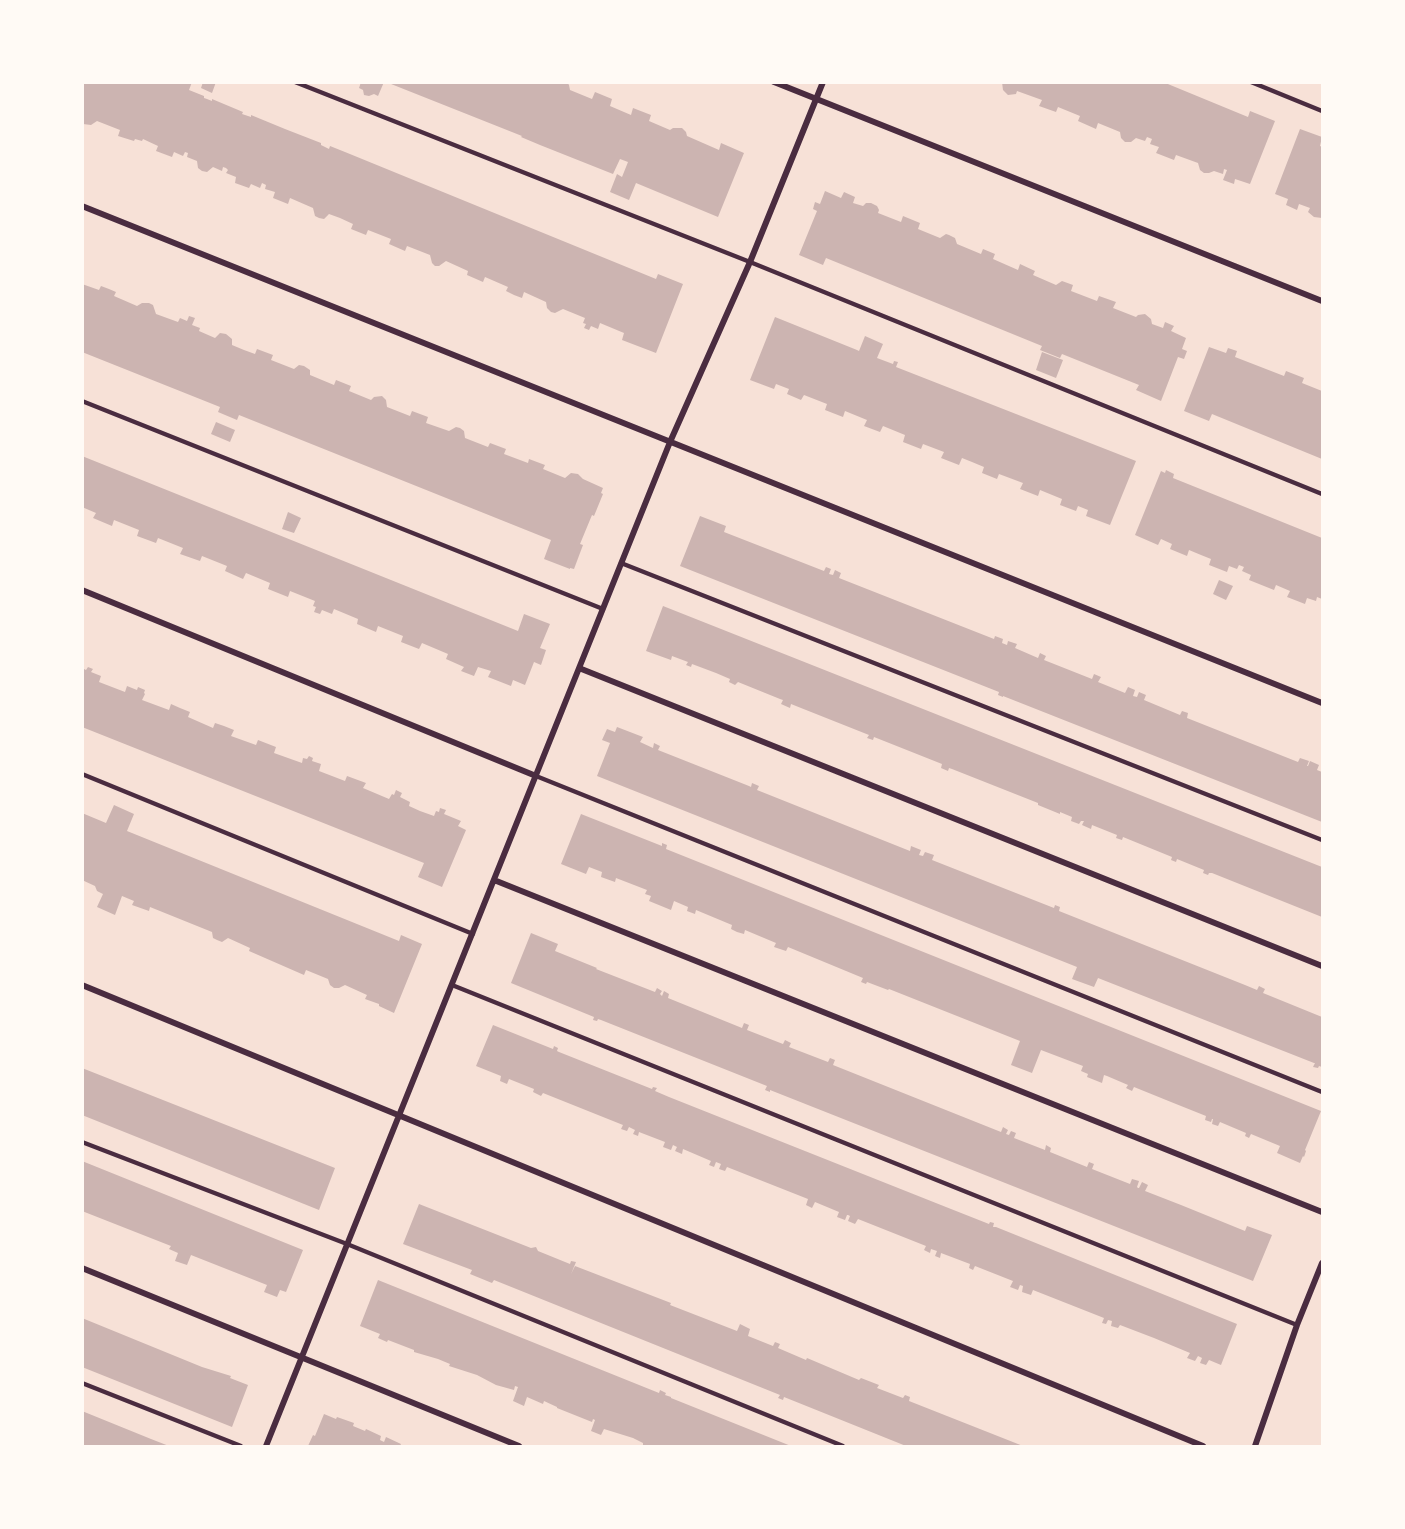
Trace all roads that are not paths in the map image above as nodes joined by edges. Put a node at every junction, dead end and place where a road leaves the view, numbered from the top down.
1 (295, 82) edge
2 (774, 82) edge
3 (823, 82) edge
4 (1251, 82) edge
5 (816, 99) junction
6 (1323, 111) edge
7 (82, 206) edge
8 (750, 262) junction
9 (1323, 301) edge
10 (82, 401) edge
11 (670, 442) junction
12 (1323, 494) edge
13 (621, 563) junction
14 (82, 590) edge
15 (603, 609) junction
16 (579, 668) junction
17 (1323, 703) edge
18 (82, 774) edge
19 (536, 776) junction
20 (1323, 840) edge
21 (494, 880) junction
22 (473, 934) junction
23 (1323, 966) edge
24 (452, 985) junction
25 (82, 986) edge
26 (1323, 1092) edge
27 (399, 1115) junction
28 (82, 1142) edge
29 (1323, 1212) edge
30 (347, 1244) junction
31 (1323, 1263) edge
32 (82, 1268) edge
33 (1321, 1272) edge
34 (1297, 1325) junction
35 (301, 1359) junction
36 (82, 1383) edge
37 (241, 1446) edge
38 (266, 1446) edge
39 (519, 1446) edge
40 (843, 1446) edge
41 (1203, 1446) edge
42 (1255, 1446) edge

1 - 8 lane
2 - 5 street
3 - 5 street
4 - 6 lane
5 - 8 street
5 - 9 street
7 - 11 street
8 - 11 street
8 - 12 lane
10 - 15 lane
11 - 13 street
11 - 17 street
13 - 15 street
13 - 20 lane
14 - 19 street
15 - 16 street
16 - 19 street
16 - 23 street
18 - 22 lane
19 - 21 street
19 - 26 lane
21 - 22 street
21 - 29 street
22 - 24 street
24 - 27 street
24 - 34 lane
25 - 27 street
27 - 30 street
27 - 41 street
28 - 30 lane
30 - 35 street
30 - 40 lane
31 - 33 street
32 - 35 street
33 - 34 street
34 - 42 street
35 - 38 street
35 - 39 street
36 - 37 lane

